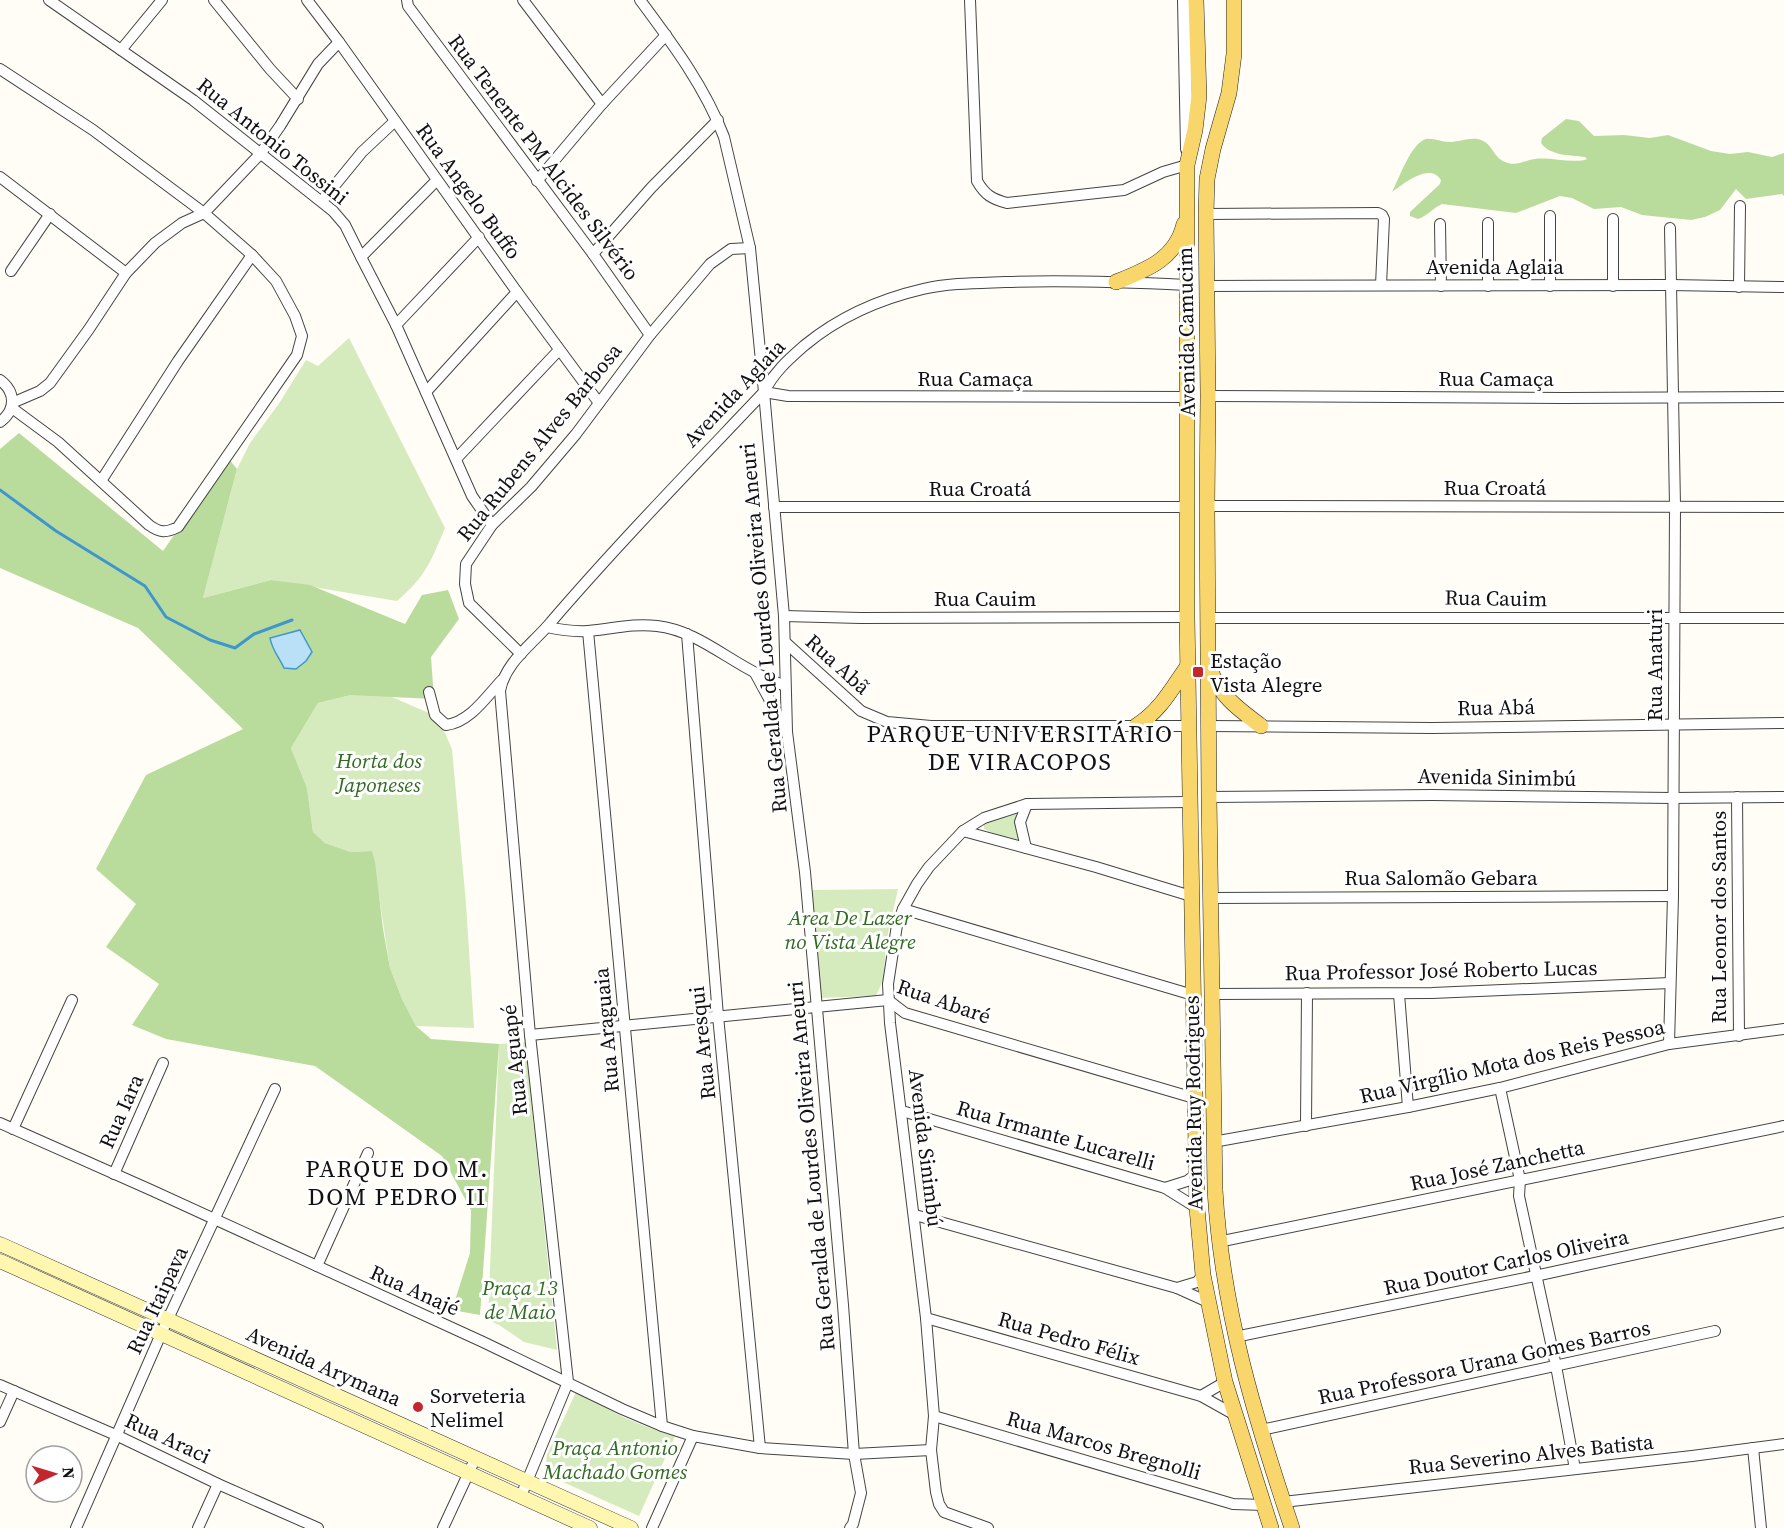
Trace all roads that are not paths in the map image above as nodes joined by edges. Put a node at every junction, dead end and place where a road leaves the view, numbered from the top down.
1 (49, 0) edge
2 (162, 0) edge
3 (214, 0) edge
4 (307, 0) edge
5 (523, 0) edge
6 (640, 0) edge
7 (970, 0) edge
8 (1184, 0) edge
9 (1196, 0) edge
10 (1234, 0) edge
11 (406, 1) edge
12 (666, 35) junction
13 (339, 42) junction
14 (121, 50) junction
15 (0, 69) edge
16 (298, 99) junction
17 (602, 104) junction
18 (718, 120) junction
19 (395, 121) junction
20 (261, 153) junction
21 (1187, 165) junction
22 (0, 177) edge
23 (437, 180) junction
24 (537, 181) junction
25 (322, 201) junction
26 (1740, 206) dead end
27 (1188, 210) junction
28 (204, 213) junction
29 (50, 214) junction
30 (1206, 214) junction
31 (1550, 216) dead end
32 (1613, 219) dead end
33 (1488, 223) dead end
34 (1440, 224) dead end
35 (1670, 228) dead end
36 (479, 237) junction
37 (750, 249) junction
38 (593, 254) junction
39 (252, 255) junction
40 (361, 256) junction
41 (11, 271) dead end
42 (126, 273) junction
43 (1116, 282) junction
44 (1186, 285) junction
45 (1380, 285) junction
46 (1671, 285) junction
47 (1206, 286) junction
48 (1440, 286) junction
49 (1488, 286) junction
50 (1550, 286) junction
51 (1613, 286) junction
52 (1739, 287) junction
53 (1784, 287) edge
54 (517, 292) junction
55 (396, 325) junction
56 (650, 335) junction
57 (559, 350) junction
58 (0, 375) edge
59 (3, 382) edge
60 (426, 392) junction
61 (764, 392) junction
62 (1209, 396) junction
63 (1187, 397) junction
64 (1674, 397) junction
65 (1784, 397) edge
66 (599, 404) junction
67 (12, 405) junction
68 (1, 422) edge
69 (456, 459) junction
70 (101, 481) junction
71 (1207, 506) junction
72 (774, 507) junction
73 (1186, 507) junction
74 (1675, 507) junction
75 (1784, 507) edge
76 (492, 525) junction
77 (784, 616) junction
78 (1186, 617) junction
79 (1209, 618) junction
80 (1784, 618) edge
81 (1673, 619) junction
82 (547, 627) junction
83 (588, 631) junction
84 (687, 634) junction
85 (784, 642) junction
86 (521, 654) junction
87 (1187, 667) junction
88 (1209, 667) junction
89 (755, 673) junction
90 (502, 680) junction
91 (785, 686) junction
92 (429, 692) dead end
93 (1674, 723) junction
94 (1784, 723) edge
95 (1136, 726) junction
96 (1188, 726) junction
97 (1209, 726) junction
98 (1261, 726) junction
99 (787, 732) junction
100 (1209, 797) junction
101 (1737, 797) junction
102 (1784, 797) edge
103 (1672, 798) junction
104 (1189, 802) junction
105 (1027, 804) junction
106 (963, 831) junction
107 (1026, 848) junction
108 (1191, 896) junction
109 (1673, 896) junction
110 (1210, 898) junction
111 (903, 909) junction
112 (1670, 983) junction
113 (1306, 993) junction
114 (1212, 994) junction
115 (1399, 994) junction
116 (1193, 995) junction
117 (72, 1000) dead end
118 (888, 1000) junction
119 (817, 1006) junction
120 (718, 1016) junction
121 (625, 1026) junction
122 (1784, 1029) edge
123 (530, 1035) junction
124 (1739, 1036) junction
125 (1670, 1044) junction
126 (163, 1063) dead end
127 (1500, 1088) junction
128 (275, 1089) dead end
129 (1194, 1098) junction
130 (1408, 1107) junction
131 (902, 1111) junction
132 (0, 1123) edge
133 (1306, 1126) junction
134 (1784, 1126) edge
135 (13, 1129) junction
136 (1213, 1142) junction
137 (1195, 1147) junction
138 (368, 1153) dead end
139 (114, 1174) junction
140 (1196, 1175) junction
141 (1520, 1180) junction
142 (1165, 1188) junction
143 (1197, 1208) junction
144 (915, 1215) junction
145 (216, 1219) junction
146 (1784, 1222) edge
147 (1218, 1242) junction
148 (0, 1244) edge
149 (0, 1261) edge
150 (317, 1266) junction
151 (1203, 1275) junction
152 (1536, 1276) junction
153 (1177, 1288) junction
154 (1208, 1302) junction
155 (927, 1317) junction
156 (169, 1319) junction
157 (1715, 1331) dead end
158 (161, 1334) junction
159 (1235, 1337) junction
160 (1556, 1366) junction
161 (568, 1382) junction
162 (1226, 1382) junction
163 (0, 1385) edge
164 (14, 1391) junction
165 (1201, 1396) junction
166 (1235, 1414) junction
167 (934, 1416) junction
168 (0, 1422) edge
169 (662, 1426) junction
170 (1261, 1430) junction
171 (118, 1436) junction
172 (693, 1436) junction
173 (1784, 1444) edge
174 (760, 1448) junction
175 (1753, 1448) junction
176 (932, 1450) junction
177 (855, 1454) junction
178 (476, 1457) junction
179 (1575, 1469) junction
180 (467, 1474) junction
181 (527, 1480) junction
182 (218, 1484) junction
183 (521, 1496) junction
184 (1283, 1502) junction
185 (1264, 1505) junction
186 (76, 1528) edge
187 (198, 1528) edge
188 (318, 1528) edge
189 (443, 1528) edge
190 (590, 1528) edge
191 (631, 1528) edge
192 (651, 1528) edge
193 (850, 1528) edge
194 (988, 1528) edge
195 (1271, 1528) edge
196 (1292, 1528) edge
197 (1761, 1528) edge

1 - 14 street, Rua Antonio Tossini
2 - 14 street
3 - 16 street
4 - 13 street, Rua Angelo Buffo
5 - 17 street
6 - 12 street, Rua Geralda de Lourdes Oliveira Aneuri
7 - 21 street
8 - 21 street, Avenida Camucim
9 - 21 main road, Avenida Camucim
10 - 30 main road, Avenida Camucim
11 - 24 street, Rua Tenente PM Alcides Silvério
12 - 17 street
12 - 18 street, Rua Geralda de Lourdes Oliveira Aneuri
13 - 16 street
13 - 19 street, Rua Angelo Buffo
14 - 20 street, Rua Antonio Tossini
15 - 28 street
16 - 20 street
17 - 24 street
18 - 37 street, Rua Geralda de Lourdes Oliveira Aneuri
18 - 38 street
19 - 23 street, Rua Angelo Buffo
19 - 25 street
20 - 25 street, Rua Antonio Tossini
20 - 28 street
21 - 27 main road, Avenida Camucim
22 - 29 street
23 - 36 street, Rua Angelo Buffo
23 - 40 street
24 - 38 street, Rua Tenente PM Alcides Silvério
25 - 40 street, Rua Antonio Tossini
26 - 52 street
27 - 43 main road
27 - 44 main road, Avenida Camucim
28 - 39 street
28 - 42 street
29 - 41 street
29 - 42 street
30 - 45 street
30 - 47 main road, Avenida Camucim
31 - 50 street
32 - 51 street
33 - 49 street
34 - 48 street
35 - 46 street, Rua Anaturi
36 - 54 street, Rua Angelo Buffo
36 - 55 street
37 - 56 street, Rua Rubens Alves Barbosa
37 - 61 street, Rua Geralda de Lourdes Oliveira Aneuri
38 - 56 street, Rua Tenente PM Alcides Silvério
39 - 70 street
39 - 70 street
40 - 55 street, Rua Antonio Tossini
42 - 67 street
43 - 44 street, Avenida Aglaia
43 - 61 street, Avenida Aglaia
44 - 47 main road
44 - 63 main road, Avenida Camucim
45 - 47 street, Avenida Aglaia
45 - 48 street, Avenida Aglaia
46 - 51 street, Avenida Aglaia
46 - 52 street, Avenida Aglaia
46 - 64 street, Rua Anaturi
47 - 62 main road, Avenida Camucim
48 - 49 street, Avenida Aglaia
49 - 50 street, Avenida Aglaia
50 - 51 street, Avenida Aglaia
52 - 53 street, Avenida Aglaia
54 - 57 street, Rua Angelo Buffo
54 - 60 street
55 - 60 street, Rua Antonio Tossini
56 - 66 street, Rua Rubens Alves Barbosa
57 - 66 street, Rua Angelo Buffo
57 - 69 street
58 - 59 street
59 - 67 street
60 - 69 street, Rua Antonio Tossini
61 - 63 street, Rua Camaça
61 - 72 street, Rua Geralda de Lourdes Oliveira Aneuri
61 - 82 street, Avenida Aglaia
62 - 64 street, Rua Camaça
62 - 71 main road, Avenida Camucim
63 - 73 main road, Avenida Camucim
64 - 65 street, Rua Camaça
64 - 74 street, Rua Anaturi
66 - 76 street, Rua Rubens Alves Barbosa
67 - 68 street
67 - 70 street
69 - 76 street, Rua Antonio Tossini
71 - 73 main road
71 - 74 street, Rua Croatá
71 - 79 main road, Avenida Camucim
72 - 73 street, Rua Croatá
72 - 77 street, Rua Geralda de Lourdes Oliveira Aneuri
73 - 78 main road, Avenida Camucim
74 - 75 street, Rua Croatá
74 - 81 street, Rua Anaturi
76 - 86 street, Rua Rubens Alves Barbosa
77 - 78 street, Rua Cauim
77 - 85 street, Rua Geralda de Lourdes Oliveira Aneuri
78 - 87 main road, Avenida Camucim
79 - 81 street, Rua Cauim
79 - 88 main road, Avenida Camucim
80 - 81 street, Rua Cauim
81 - 93 street, Rua Anaturi
82 - 83 street
82 - 86 street
83 - 84 street
83 - 121 street, Rua Araguaia
84 - 89 street
84 - 120 street, Rua Aresqui
85 - 91 street, Rua Geralda de Lourdes Oliveira Aneuri
85 - 95 street, Rua Abã
86 - 90 street
87 - 95 main road
87 - 96 main road, Avenida Ruy Rodrigues
88 - 97 main road, Avenida Ruy Rodrigues
88 - 98 main road
89 - 91 street
89 - 99 street
90 - 92 street
90 - 123 street, Rua Aguapé
91 - 99 street, Rua Geralda de Lourdes Oliveira Aneuri
93 - 94 street, Rua Abá
93 - 98 street, Rua Abá
93 - 103 street, Rua Anaturi
95 - 96 street, Rua Abã
96 - 97 main road
96 - 104 main road, Avenida Ruy Rodrigues
97 - 98 street, Rua Abá
97 - 100 main road, Avenida Ruy Rodrigues
99 - 119 street, Rua Geralda de Lourdes Oliveira Aneuri
100 - 103 street, Avenida Sinimbú
100 - 104 main road
100 - 110 main road, Avenida Ruy Rodrigues
101 - 102 street, Avenida Sinimbú
101 - 103 street, Avenida Sinimbú
101 - 124 street, Rua Leonor dos Santos
103 - 109 street, Rua Anaturi
104 - 105 street, Avenida Sinimbú
104 - 108 main road, Avenida Ruy Rodrigues
105 - 106 street, Avenida Sinimbú
105 - 107 street
106 - 107 street
106 - 111 street, Avenida Sinimbú
107 - 108 street
108 - 116 main road, Avenida Ruy Rodrigues
109 - 110 street, Rua Salomão Gebara
109 - 112 street, Rua Anaturi
110 - 114 main road, Avenida Ruy Rodrigues
111 - 116 street
111 - 118 street, Avenida Sinimbú
112 - 115 street, Rua Professor José Roberto Lucas
112 - 125 street, Rua Anaturi
113 - 114 street, Rua Professor José Roberto Lucas
113 - 115 street, Rua Professor José Roberto Lucas
113 - 133 street
114 - 136 main road, Avenida Ruy Rodrigues
115 - 130 street
116 - 129 main road, Avenida Ruy Rodrigues
117 - 135 street
118 - 119 street, Rua Abaré
118 - 129 street, Rua Abaré
118 - 131 street, Avenida Sinimbú
119 - 120 street, Rua Abaré
119 - 177 street, Rua Geralda de Lourdes Oliveira Aneuri
120 - 121 street, Rua Abaré
120 - 174 street, Rua Aresqui
121 - 123 street, Rua Abaré
121 - 169 street, Rua Araguaia
122 - 124 street, Rua Virgílio Mota dos Reis Pessoa
123 - 161 street, Rua Aguapé
124 - 125 street, Rua Virgílio Mota dos Reis Pessoa
125 - 127 street, Rua Virgílio Mota dos Reis Pessoa
126 - 139 street, Rua Iara
127 - 130 street, Rua Virgílio Mota dos Reis Pessoa
127 - 141 street
128 - 145 street, Rua Itaipava
129 - 137 main road, Avenida Ruy Rodrigues
130 - 133 street, Rua Virgílio Mota dos Reis Pessoa
131 - 142 street, Rua Irmante Lucarelli
131 - 144 street, Avenida Sinimbú
132 - 135 street, Rua Anajé
133 - 136 street, Rua Virgílio Mota dos Reis Pessoa
134 - 141 street, Rua José Zanchetta
135 - 139 street, Rua Anajé
136 - 137 main road
136 - 147 main road, Avenida Ruy Rodrigues
137 - 140 main road, Avenida Ruy Rodrigues
138 - 150 street
139 - 145 street, Rua Anajé
140 - 142 street, Rua Irmante Lucarelli
140 - 143 main road, Avenida Ruy Rodrigues
141 - 147 street, Rua José Zanchetta
141 - 152 street
142 - 143 street, Rua Irmante Lucarelli
143 - 151 main road, Avenida Ruy Rodrigues
144 - 153 street
144 - 155 street, Avenida Sinimbú
145 - 150 street, Rua Anajé
145 - 156 street, Rua Itaipava
146 - 152 street, Rua Doutor Carlos Oliveira
147 - 159 main road, Avenida Ruy Rodrigues
148 - 156 main road, Avenida Arymana
149 - 158 main road, Avenida Arymana
150 - 161 street, Rua Anajé
151 - 153 street
151 - 154 main road, Avenida Ruy Rodrigues
152 - 159 street, Rua Doutor Carlos Oliveira
152 - 160 street
153 - 154 street
154 - 162 main road, Avenida Ruy Rodrigues
155 - 165 street, Rua Pedro Félix
155 - 167 street, Avenida Sinimbú
156 - 158 street, Rua Itaipava
156 - 178 main road, Avenida Arymana
157 - 160 street, Rua Professora Urana Gomes Barros
158 - 171 street, Rua Itaipava
158 - 180 main road, Avenida Arymana
159 - 170 main road, Avenida Ruy Rodrigues
160 - 170 street, Rua Professora Urana Gomes Barros
160 - 179 street
161 - 169 street, Rua Anajé
161 - 181 street, Rua Aguapé
162 - 165 street
162 - 166 main road, Avenida Ruy Rodrigues
163 - 164 street, Rua Araci
164 - 168 street
164 - 171 street, Rua Araci
165 - 166 street, Rua Pedro Félix
166 - 185 main road, Avenida Ruy Rodrigues
167 - 176 street, Avenida Sinimbú
167 - 185 street, Rua Marcos Bregnolli
169 - 172 street, Rua Anajé
170 - 184 main road, Avenida Ruy Rodrigues
171 - 182 street, Rua Araci
171 - 186 street, Rua Itaipava
172 - 174 street, Rua Anajé
172 - 192 street
173 - 175 street, Rua Severino Alves Batista
174 - 177 street, Rua Anajé
175 - 179 street, Rua Severino Alves Batista
175 - 197 street
176 - 177 street, Rua Anajé
176 - 194 street, Avenida Sinimbú
177 - 193 street, Rua Geralda de Lourdes Oliveira Aneuri
178 - 180 street
178 - 181 main road, Avenida Arymana
179 - 184 street, Rua Severino Alves Batista
180 - 183 main road, Avenida Arymana
180 - 189 street
181 - 183 street, Rua Aguapé
181 - 191 main road, Avenida Arymana
182 - 187 street
182 - 188 street, Rua Araci
183 - 190 main road, Avenida Arymana
184 - 185 main road
184 - 196 main road, Avenida Ruy Rodrigues
185 - 195 main road, Avenida Ruy Rodrigues

